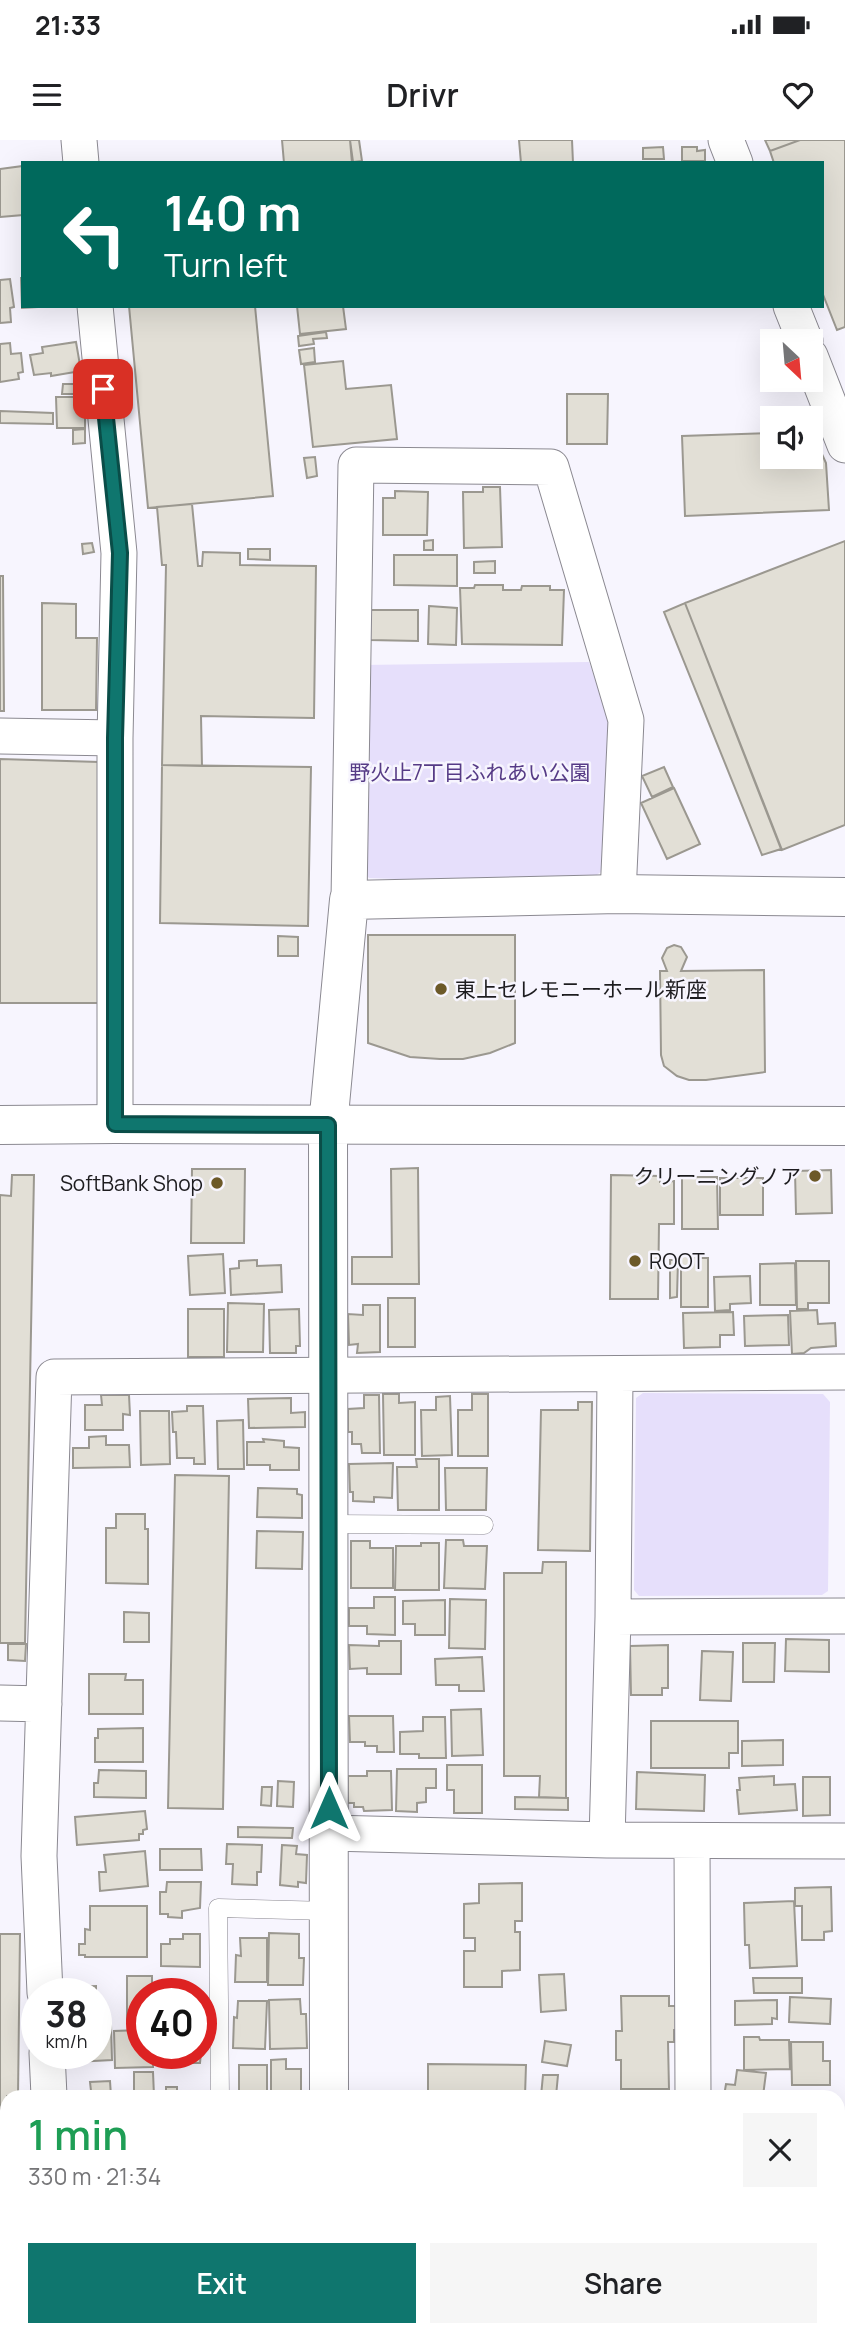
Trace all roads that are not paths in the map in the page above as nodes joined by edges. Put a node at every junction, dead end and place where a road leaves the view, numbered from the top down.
1 (79, 140) edge
2 (726, 140) edge
3 (81, 161) edge
4 (734, 161) edge
5 (95, 308) edge
6 (792, 308) edge
7 (800, 329) edge
8 (823, 389) edge
9 (845, 444) edge
10 (0, 736) edge
11 (115, 738) junction
12 (618, 894) junction
13 (845, 897) edge
14 (349, 900) junction
15 (115, 1124) junction
16 (0, 1125) edge
17 (328, 1125) junction
18 (845, 1126) edge
19 (845, 1372) edge
20 (328, 1375) junction
21 (615, 1375) junction
22 (329, 1524) junction
23 (484, 1525) dead end
24 (845, 1615) edge
25 (613, 1617) junction
26 (0, 1703) edge
27 (44, 1704) junction
28 (329, 1833) junction
29 (607, 1840) junction
30 (692, 1841) junction
31 (845, 1842) edge
32 (329, 1911) junction
33 (44, 1978) edge
34 (48, 2069) edge
35 (49, 2090) edge
36 (220, 2090) edge
37 (329, 2090) edge
38 (694, 2090) edge

1 - 3 street
2 - 4 street
5 - 11 street
6 - 7 street
8 - 9 street
10 - 11 street
11 - 15 street
12 - 13 street
12 - 14 street
12 - 14 street
14 - 17 street
15 - 16 street
15 - 17 street
17 - 18 street
17 - 20 street
19 - 21 street
20 - 21 street
20 - 22 street
20 - 27 street
21 - 25 street
22 - 23 lane
22 - 28 street
24 - 25 street
25 - 29 street
26 - 27 street
27 - 33 street
28 - 29 street
28 - 32 street
29 - 30 street
30 - 31 street
30 - 38 street
32 - 36 lane
32 - 37 street
34 - 35 street

